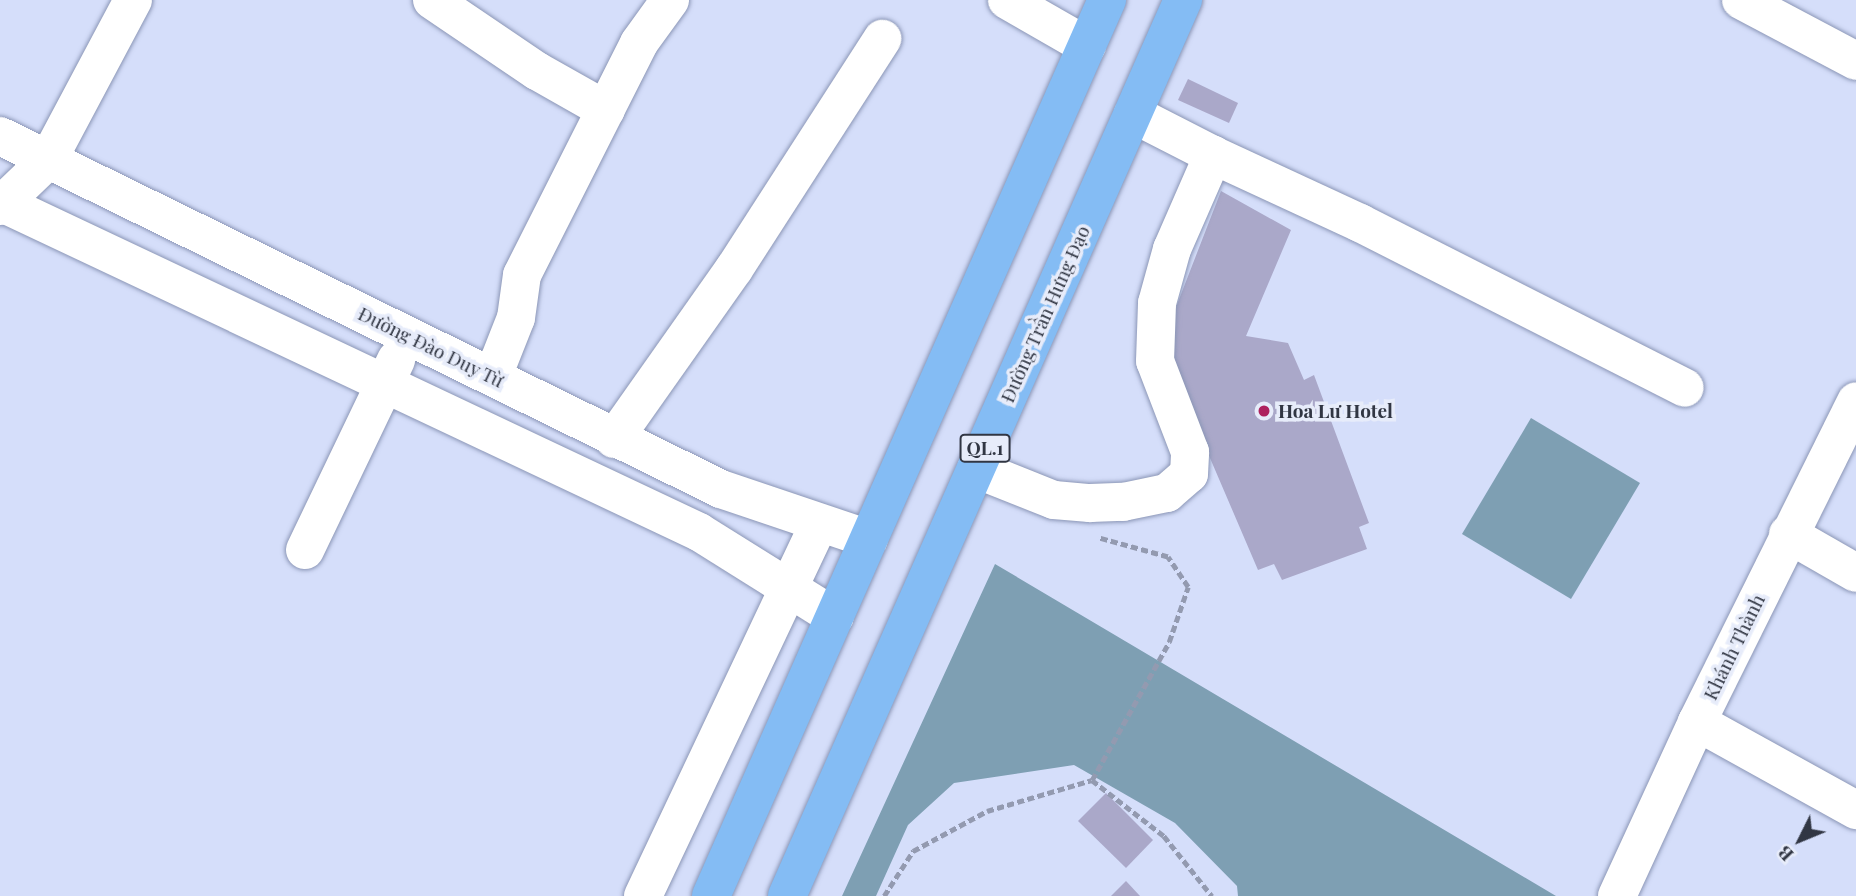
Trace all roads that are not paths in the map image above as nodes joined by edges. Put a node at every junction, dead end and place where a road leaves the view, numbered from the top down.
1 (133, 0) edge
2 (432, 0) edge
3 (670, 0) edge
4 (1007, 0) edge
5 (1107, 0) edge
6 (1183, 0) edge
7 (1741, 0) edge
8 (882, 38) dead end
9 (1087, 46) junction
10 (1856, 61) edge
11 (606, 110) junction
12 (1133, 114) junction
13 (0, 136) edge
14 (1213, 155) junction
15 (48, 160) junction
16 (1, 204) edge
17 (408, 336) junction
18 (493, 376) junction
19 (385, 383) junction
20 (1685, 388) dead end
21 (1856, 401) edge
22 (614, 439) junction
23 (976, 469) junction
24 (818, 524) junction
25 (1788, 534) junction
26 (869, 539) junction
27 (305, 550) dead end
28 (1856, 573) edge
29 (790, 587) junction
30 (835, 617) junction
31 (1697, 722) junction
32 (1856, 810) edge
33 (643, 896) edge
34 (711, 896) edge
35 (787, 896) edge
36 (1617, 896) edge

1 - 15 street
2 - 11 street
3 - 11 street
4 - 9 street
5 - 9 main road
6 - 12 main road, Đường Trần Hưng Đạo / QL.1
7 - 10 street
8 - 22 street
9 - 26 main road
11 - 18 street
12 - 14 street
12 - 23 main road, Đường Trần Hưng Đạo / QL.1
13 - 15 street, Đường Đào Duy Từ
14 - 20 street
14 - 23 street
15 - 16 street
15 - 17 street, Đường Đào Duy Từ
16 - 19 street
17 - 18 street, Đường Đào Duy Từ
17 - 19 street
18 - 22 street, Đường Đào Duy Từ
19 - 27 street
19 - 29 street
21 - 25 street, Khánh Thành
22 - 24 street, Đường Đào Duy Từ
23 - 35 main road, Đường Trần Hưng Đạo / QL.1
24 - 26 street, Đường Đào Duy Từ
24 - 29 street
25 - 28 street
25 - 31 street, Khánh Thành
26 - 30 main road
29 - 30 street
29 - 33 street
30 - 34 main road
31 - 32 street
31 - 36 street, Khánh Thành

